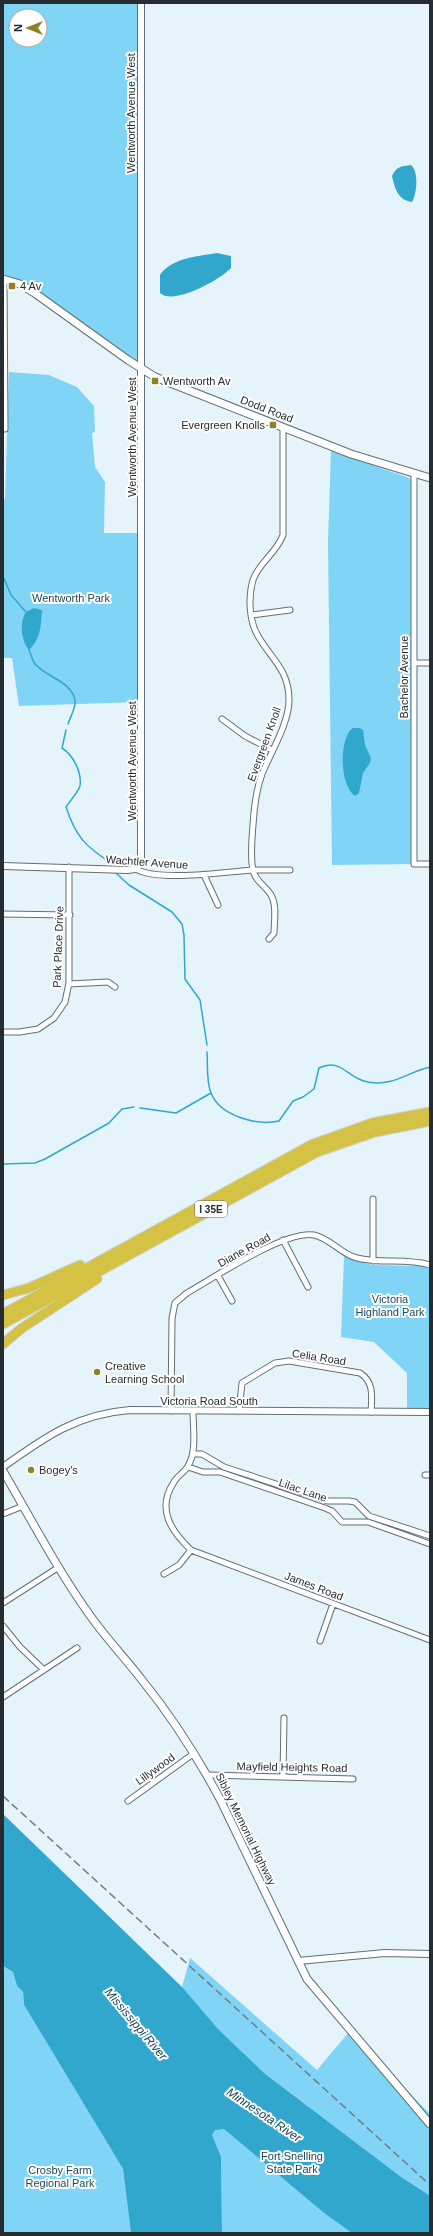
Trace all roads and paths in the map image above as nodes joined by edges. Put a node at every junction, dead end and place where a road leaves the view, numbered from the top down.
1 (141, 3) edge
2 (3, 279) edge
3 (142, 368) junction
4 (283, 427) junction
5 (4, 429) edge
6 (414, 475) junction
7 (430, 478) edge
8 (290, 610) dead end
9 (252, 614) junction
10 (414, 663) junction
11 (430, 663) edge
12 (222, 719) dead end
13 (272, 750) junction
14 (430, 864) edge
15 (3, 866) edge
16 (69, 867) junction
17 (136, 869) junction
18 (252, 870) junction
19 (290, 870) dead end
20 (204, 875) junction
21 (218, 905) dead end
22 (3, 914) edge
23 (70, 915) junction
24 (269, 939) dead end
25 (69, 984) junction
26 (115, 987) dead end
27 (3, 1032) edge
28 (430, 1112) edge
29 (430, 1121) edge
30 (374, 1199) dead end
31 (283, 1240) junction
32 (134, 1241) junction
33 (148, 1245) junction
34 (373, 1261) junction
35 (430, 1265) edge
36 (218, 1276) junction
37 (308, 1287) dead end
38 (3, 1295) edge
39 (232, 1301) dead end
40 (3, 1314) edge
41 (3, 1324) edge
42 (3, 1344) edge
43 (171, 1411) junction
44 (193, 1411) junction
45 (239, 1411) junction
46 (372, 1412) junction
47 (430, 1412) edge
48 (193, 1454) junction
49 (3, 1467) edge
50 (188, 1467) junction
51 (3, 1471) edge
52 (23, 1506) junction
53 (3, 1514) edge
54 (430, 1536) edge
55 (430, 1544) edge
56 (191, 1550) junction
57 (59, 1567) junction
58 (164, 1574) dead end
59 (3, 1603) edge
60 (333, 1604) junction
61 (3, 1626) edge
62 (430, 1640) edge
63 (320, 1641) dead end
64 (77, 1648) dead end
65 (44, 1670) junction
66 (3, 1697) edge
67 (284, 1718) dead end
68 (193, 1754) junction
69 (207, 1775) junction
70 (283, 1777) junction
71 (353, 1779) dead end
72 (128, 1801) dead end
73 (430, 1954) edge
74 (298, 1961) junction
75 (430, 2124) edge

1 - 3 street, Wentworth Avenue West
2 - 3 main road, Dodd Road
2 - 5 street
3 - 4 main road, Dodd Road
3 - 17 street, Wentworth Avenue West
4 - 6 main road, Dodd Road
4 - 9 street, Evergreen Knoll
6 - 7 main road, Dodd Road
6 - 10 street, Bachelor Avenue
8 - 9 street
9 - 13 street, Evergreen Knoll
10 - 11 street
10 - 14 street, Bachelor Avenue
12 - 13 street
13 - 18 street, Evergreen Knoll
15 - 16 street, Wachtler Avenue
16 - 17 street, Wachtler Avenue
16 - 23 street, Park Place Drive
17 - 20 street, Wachtler Avenue
18 - 19 street, Wachtler Avenue
18 - 20 street, Wachtler Avenue
18 - 24 street
20 - 21 street
22 - 23 street
23 - 25 street, Park Place Drive
25 - 26 street
25 - 27 street, Park Place Drive
28 - 32 highway, I 35E
29 - 33 highway, I 35E
30 - 34 street
31 - 34 street, Diane Road
31 - 36 street, Diane Road
31 - 37 street
32 - 38 highway
32 - 40 highway, I 35E
33 - 41 highway, I 35E
33 - 42 highway
34 - 35 street, Diane Road
36 - 39 street
36 - 43 street, Diane Road
43 - 44 street, Victoria Road South
43 - 49 street, Victoria Road South
44 - 45 street, Victoria Road South
44 - 48 street
45 - 46 street, Victoria Road South
45 - 46 street, Celia Road
46 - 47 street, Victoria Road South
48 - 50 street
48 - 54 street, Lilac Lane
50 - 55 street, Lilac Lane
50 - 56 street
51 - 52 main road, Sibley Memorial Highway
52 - 53 street
52 - 57 main road, Sibley Memorial Highway
56 - 58 street
56 - 60 street, James Road
57 - 59 street
57 - 68 main road, Sibley Memorial Highway
60 - 62 street, James Road
60 - 63 street
61 - 65 street
64 - 65 street
65 - 66 street
67 - 70 street
68 - 69 main road, Sibley Memorial Highway
68 - 72 street, Lillywood
69 - 70 street, Mayfield Heights Road
69 - 74 main road, Sibley Memorial Highway
70 - 71 street, Mayfield Heights Road
73 - 74 street
74 - 75 main road, Sibley Memorial Highway

